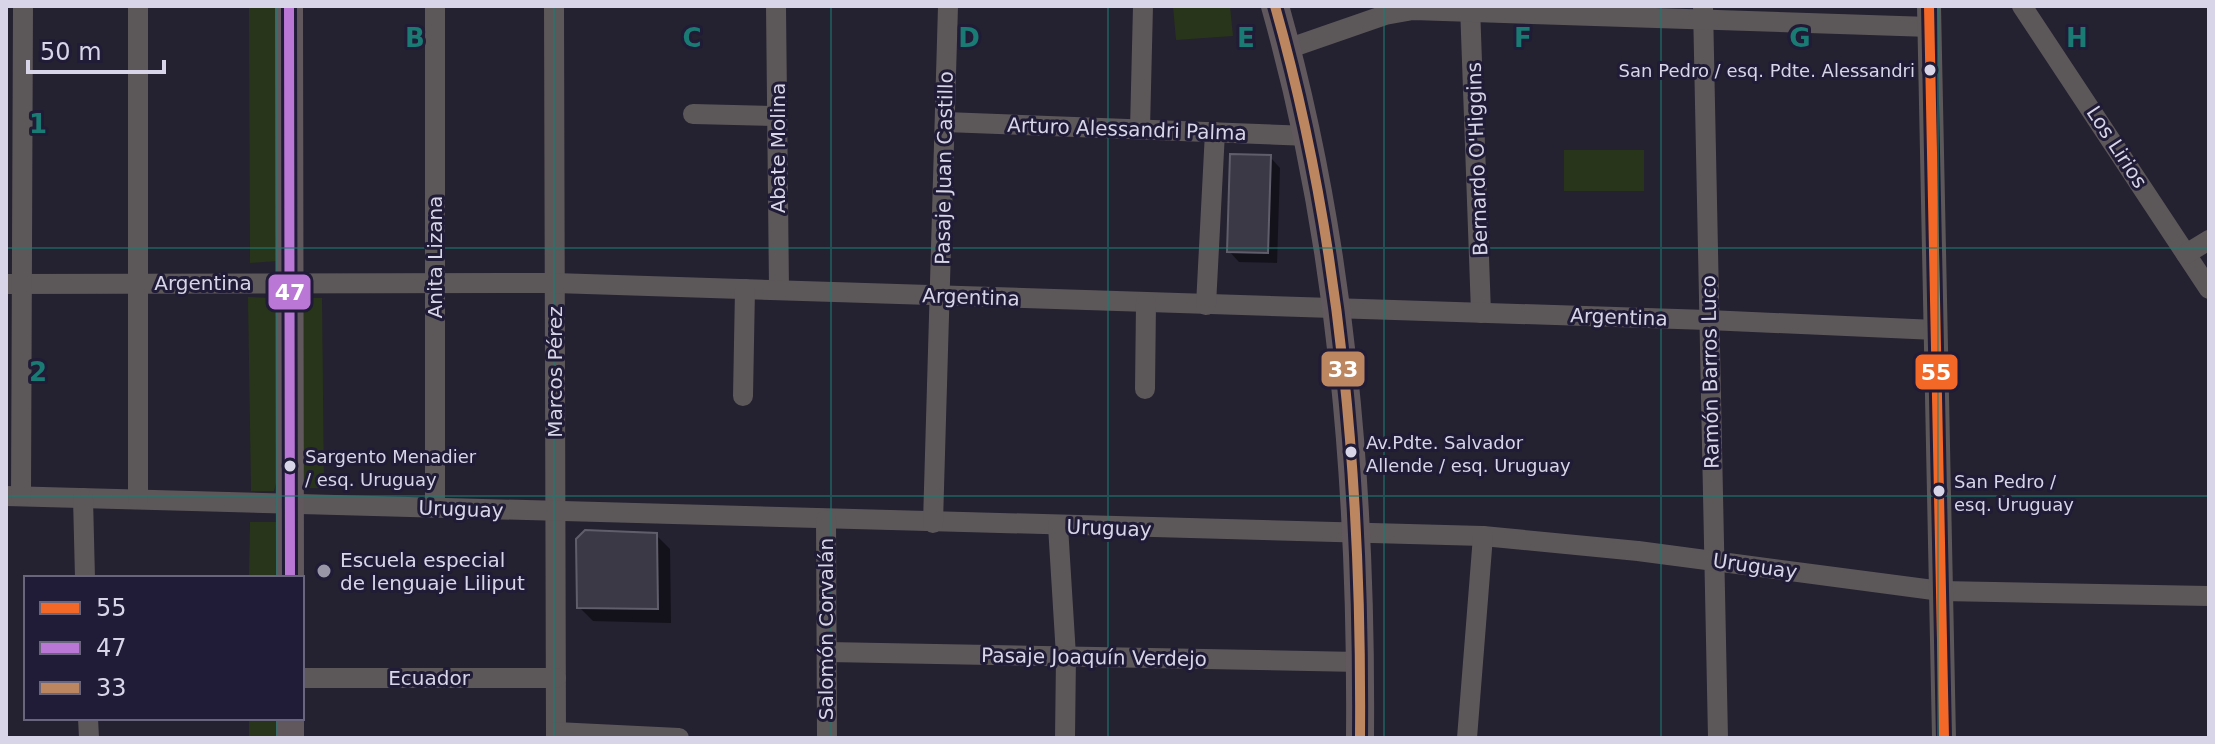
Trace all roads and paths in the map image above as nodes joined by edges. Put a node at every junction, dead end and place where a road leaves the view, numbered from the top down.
1 (23, 6) edge
2 (138, 6) edge
3 (289, 6) edge
4 (435, 6) edge
5 (554, 6) edge
6 (776, 6) edge
7 (948, 6) edge
8 (1143, 6) edge
9 (1275, 6) edge
10 (2022, 6) edge
11 (1470, 8) edge
12 (1703, 12) edge
13 (1929, 16) edge
14 (1287, 49) junction
15 (693, 114) dead end
16 (777, 116) junction
17 (945, 122) junction
18 (1140, 129) junction
19 (1215, 132) junction
20 (1309, 136) junction
21 (2209, 240) edge
22 (2186, 254) junction
23 (138, 283) junction
24 (289, 283) junction
25 (435, 283) junction
26 (555, 283) junction
27 (14, 284) edge
28 (745, 289) junction
29 (2209, 289) edge
30 (779, 290) junction
31 (941, 296) junction
32 (1146, 303) junction
33 (1206, 305) junction
34 (1337, 309) junction
35 (1481, 313) junction
36 (1708, 320) junction
37 (1936, 330) junction
38 (1145, 389) dead end
39 (743, 396) dead end
40 (14, 496) edge
41 (83, 498) junction
42 (138, 499) junction
43 (290, 504) junction
44 (435, 508) junction
45 (555, 512) junction
46 (826, 520) junction
47 (933, 523) junction
48 (1058, 526) junction
49 (1355, 535) junction
50 (1483, 536) junction
51 (1714, 561) junction
52 (85, 576) edge
53 (290, 576) edge
54 (1941, 591) junction
55 (2209, 596) edge
56 (827, 652) junction
57 (1066, 656) junction
58 (1360, 662) junction
59 (304, 678) edge
60 (556, 678) junction
61 (556, 735) edge
62 (679, 738) edge
63 (827, 738) edge
64 (1065, 738) edge
65 (1360, 738) edge
66 (1467, 738) edge
67 (1718, 738) edge
68 (1944, 738) edge

1 - 27 street
2 - 23 street
3 - 24 main road
4 - 25 street, Anita Lizana
5 - 26 street, Marcos Pérez
6 - 16 street, Abate Molina
7 - 17 street, Pasaje Juan Castillo
8 - 18 street
9 - 14 main road
10 - 22 street, Los Lirios
11 - 12 street
11 - 14 street
11 - 35 street, Bernardo O'Higgins
12 - 13 street
12 - 36 street, Ramón Barros Luco
13 - 37 street
14 - 20 main road
15 - 16 street
16 - 30 street, Abate Molina
17 - 18 street, Arturo Alessandri Palma
17 - 31 street, Pasaje Juan Castillo
18 - 19 street, Arturo Alessandri Palma
19 - 20 street, Arturo Alessandri Palma
19 - 33 street
20 - 34 main road
21 - 22 street
22 - 29 street, Los Lirios
23 - 24 street, Argentina
23 - 27 street, Argentina
23 - 42 street
24 - 25 street, Argentina
24 - 43 main road
25 - 26 street, Argentina
25 - 44 street, Anita Lizana
26 - 28 street, Argentina
26 - 45 street, Marcos Pérez
27 - 40 street
28 - 30 street, Argentina
28 - 39 street
30 - 31 street, Argentina
31 - 32 street, Argentina
31 - 47 street, Pasaje Juan Castillo
32 - 33 street, Argentina
32 - 38 street
33 - 34 street, Argentina
34 - 35 street, Argentina
34 - 49 main road
35 - 36 street, Argentina
36 - 37 street, Argentina
36 - 51 street, Ramón Barros Luco
37 - 54 street
40 - 41 street, Uruguay
41 - 42 street, Uruguay
41 - 52 street
42 - 43 street, Uruguay
43 - 44 street, Uruguay
43 - 53 main road
44 - 45 street, Uruguay
45 - 46 street, Uruguay
45 - 60 street, Marcos Pérez
46 - 47 street, Uruguay
46 - 56 street, Salomón Corvalán
47 - 48 street, Uruguay
48 - 49 street, Uruguay
48 - 57 street
49 - 50 street, Uruguay
49 - 58 main road
50 - 51 street, Uruguay
50 - 66 street
51 - 54 street, Uruguay
51 - 67 street, Ramón Barros Luco
54 - 55 street, Uruguay
54 - 68 street
56 - 57 street, Pasaje Joaquín Verdejo
56 - 63 street, Salomón Corvalán
57 - 58 street, Pasaje Joaquín Verdejo
57 - 64 street
58 - 65 main road
59 - 60 street, Ecuador
60 - 61 street, Marcos Pérez
61 - 62 street

